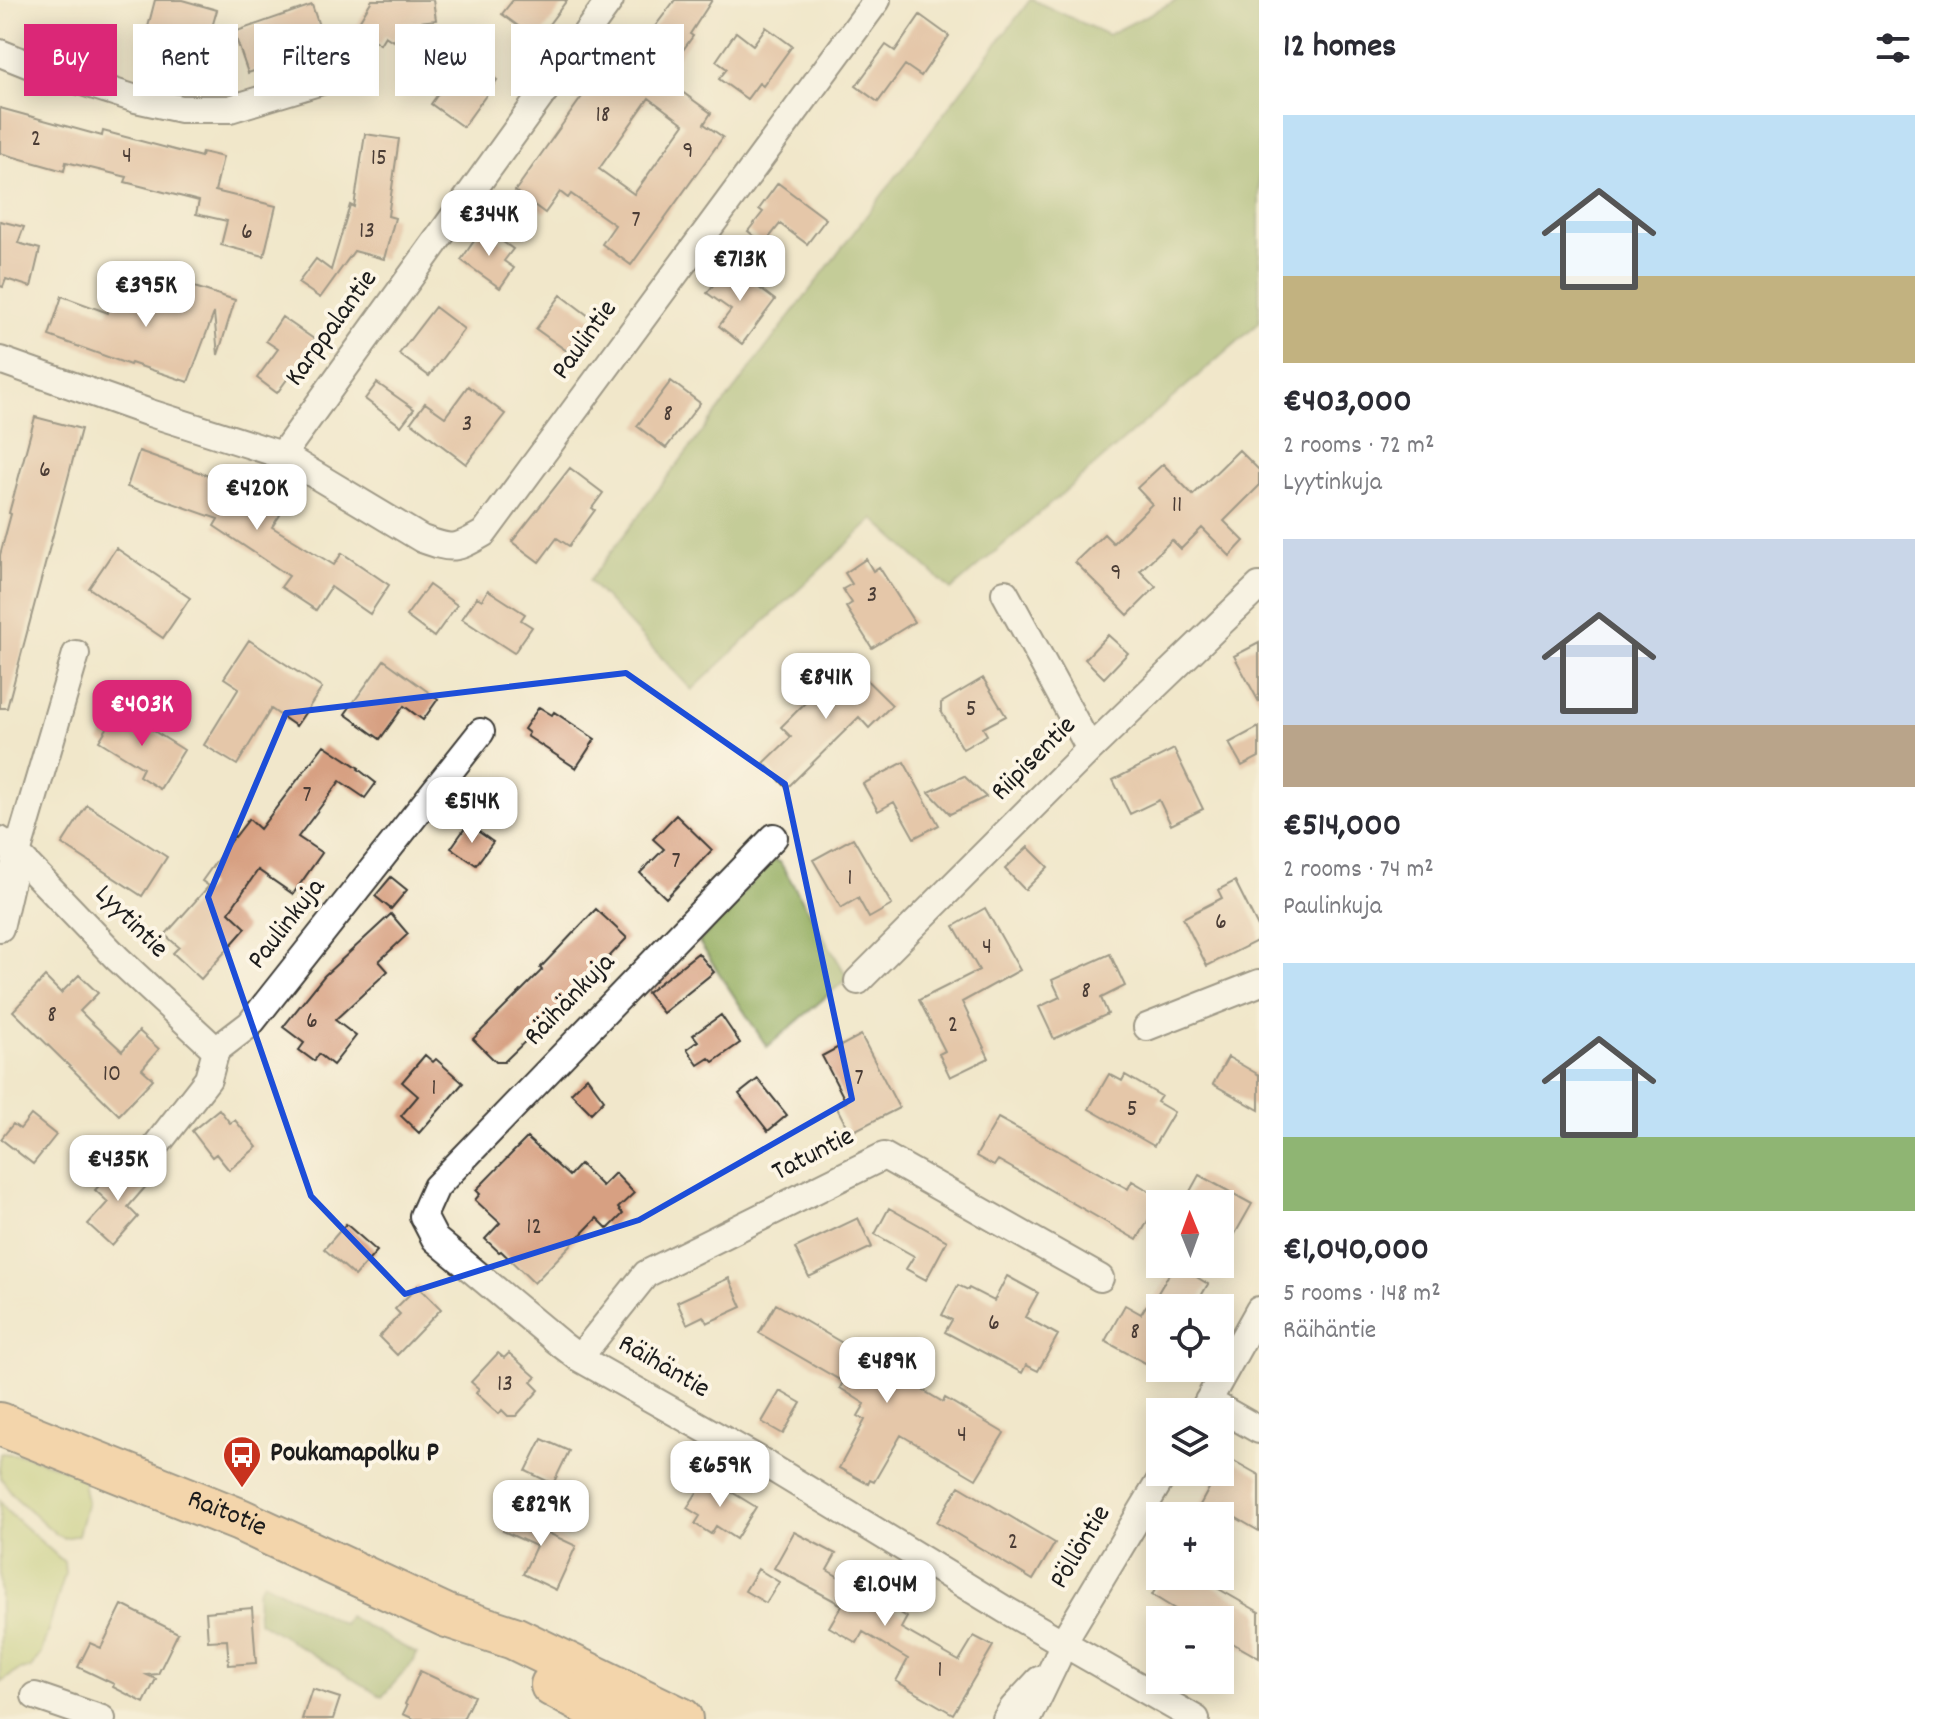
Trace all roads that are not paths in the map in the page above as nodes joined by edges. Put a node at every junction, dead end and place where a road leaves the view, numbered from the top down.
1 (610, 0) edge
2 (877, 0) edge
3 (0, 53) edge
4 (273, 96) edge
5 (0, 360) edge
6 (282, 455) junction
7 (1259, 586) edge
8 (1005, 593) dead end
9 (76, 654) dead end
10 (481, 732) dead end
11 (1090, 749) junction
12 (774, 837) dead end
13 (8, 847) edge
14 (0, 928) edge
15 (858, 981) dead end
16 (1259, 983) edge
17 (1147, 1027) dead end
18 (216, 1050) junction
19 (148, 1156) dead end
20 (423, 1216) joint
21 (1100, 1278) dead end
22 (1259, 1310) edge
23 (579, 1358) junction
24 (1210, 1398) edge
25 (1234, 1419) edge
26 (0, 1424) edge
27 (1259, 1430) edge
28 (1157, 1486) edge
29 (447, 1616) junction
30 (1060, 1651) junction
31 (35, 1696) dead end
32 (102, 1719) edge
33 (614, 1719) edge
34 (681, 1719) edge
35 (1006, 1719) edge
36 (1028, 1719) edge
37 (1196, 1719) edge

1 - 6 street, Karppalantie
2 - 6 street, Paulintie
3 - 4 street
5 - 6 street
7 - 11 street, Riipisentie
8 - 11 street
9 - 13 street
10 - 18 street, Paulinkuja
11 - 15 street, Riipisentie
12 - 20 street, Räihänkuja
13 - 14 street
13 - 18 street, Lyytintie
16 - 17 street
18 - 19 street
20 - 23 street, Räihäntie
21 - 23 street, Tatuntie
22 - 24 street
23 - 30 street, Räihäntie
25 - 27 street
26 - 29 main road, Raitotie
28 - 30 street, Pöllöntie
29 - 33 main road, Raitotie
29 - 34 main road, Raitotie
30 - 35 street, Pöllöntie
30 - 36 street, Pöllöntie
30 - 37 street, Räihäntie
31 - 32 street

